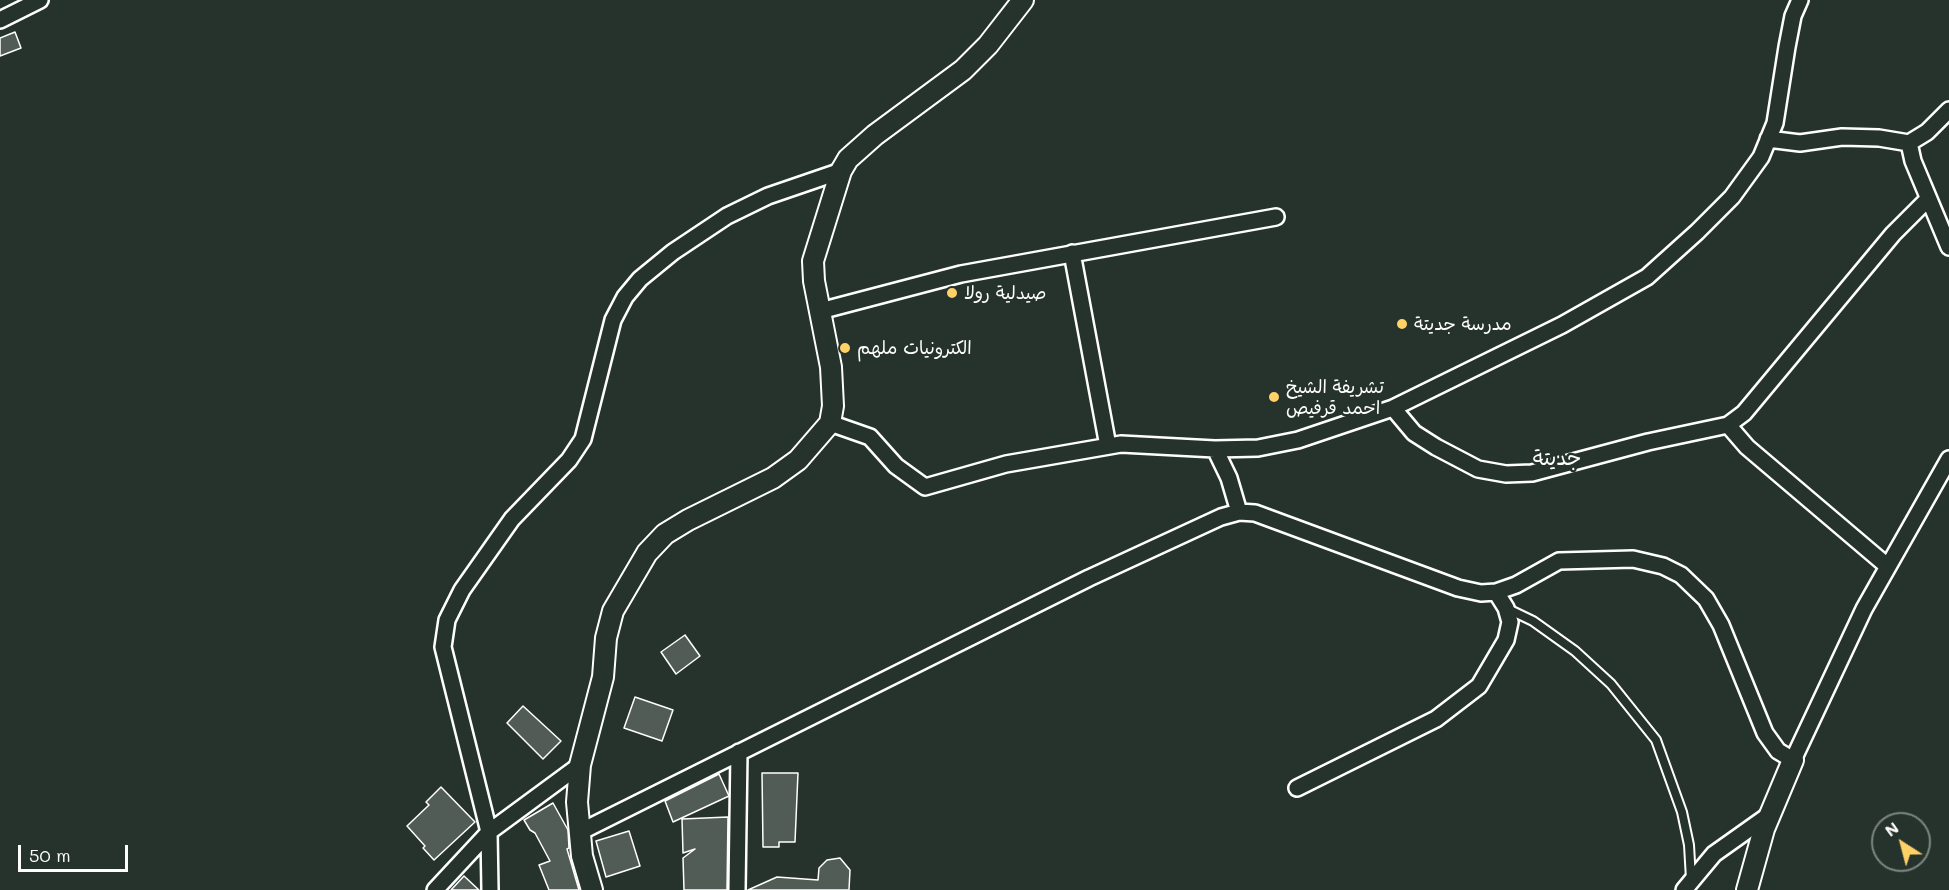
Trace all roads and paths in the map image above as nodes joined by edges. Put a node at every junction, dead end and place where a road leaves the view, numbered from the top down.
1 (40, 0) edge
2 (1023, 0) edge
3 (1800, 0) edge
4 (0, 20) edge
5 (1949, 110) edge
6 (1768, 139) junction
7 (1909, 143) junction
8 (841, 171) junction
9 (1928, 199) junction
10 (1276, 217) dead end
11 (1949, 248) edge
12 (1072, 254) junction
13 (820, 311) junction
14 (1393, 408) junction
15 (830, 423) junction
16 (1728, 424) junction
17 (1108, 446) junction
18 (1215, 450) junction
19 (1947, 464) edge
20 (1239, 512) junction
21 (1886, 565) junction
22 (1496, 592) junction
23 (1506, 608) junction
24 (738, 752) junction
25 (1793, 760) junction
26 (580, 765) junction
27 (1298, 788) dead end
28 (1769, 815) junction
29 (489, 832) junction
30 (578, 833) junction
31 (1689, 886) edge
32 (435, 890) edge
33 (490, 890) edge
34 (592, 890) edge
35 (737, 890) edge
36 (1747, 890) edge

1 - 4 street
2 - 8 street
3 - 6 street
5 - 7 street
6 - 7 street
6 - 14 street
7 - 9 street
8 - 13 street
8 - 29 street
9 - 11 street
9 - 16 street
10 - 12 street
12 - 13 street
12 - 17 street
13 - 15 street
14 - 16 street
14 - 18 street
15 - 17 street
15 - 26 street
16 - 21 street
17 - 18 street
18 - 20 street
19 - 21 street
20 - 22 street
20 - 24 street
21 - 25 street
22 - 23 street
22 - 25 street
23 - 27 street
23 - 31 lane
24 - 30 street
24 - 35 street
25 - 28 street
26 - 29 street
26 - 30 street
28 - 31 street
28 - 36 street
29 - 32 street
29 - 33 street
30 - 34 street

